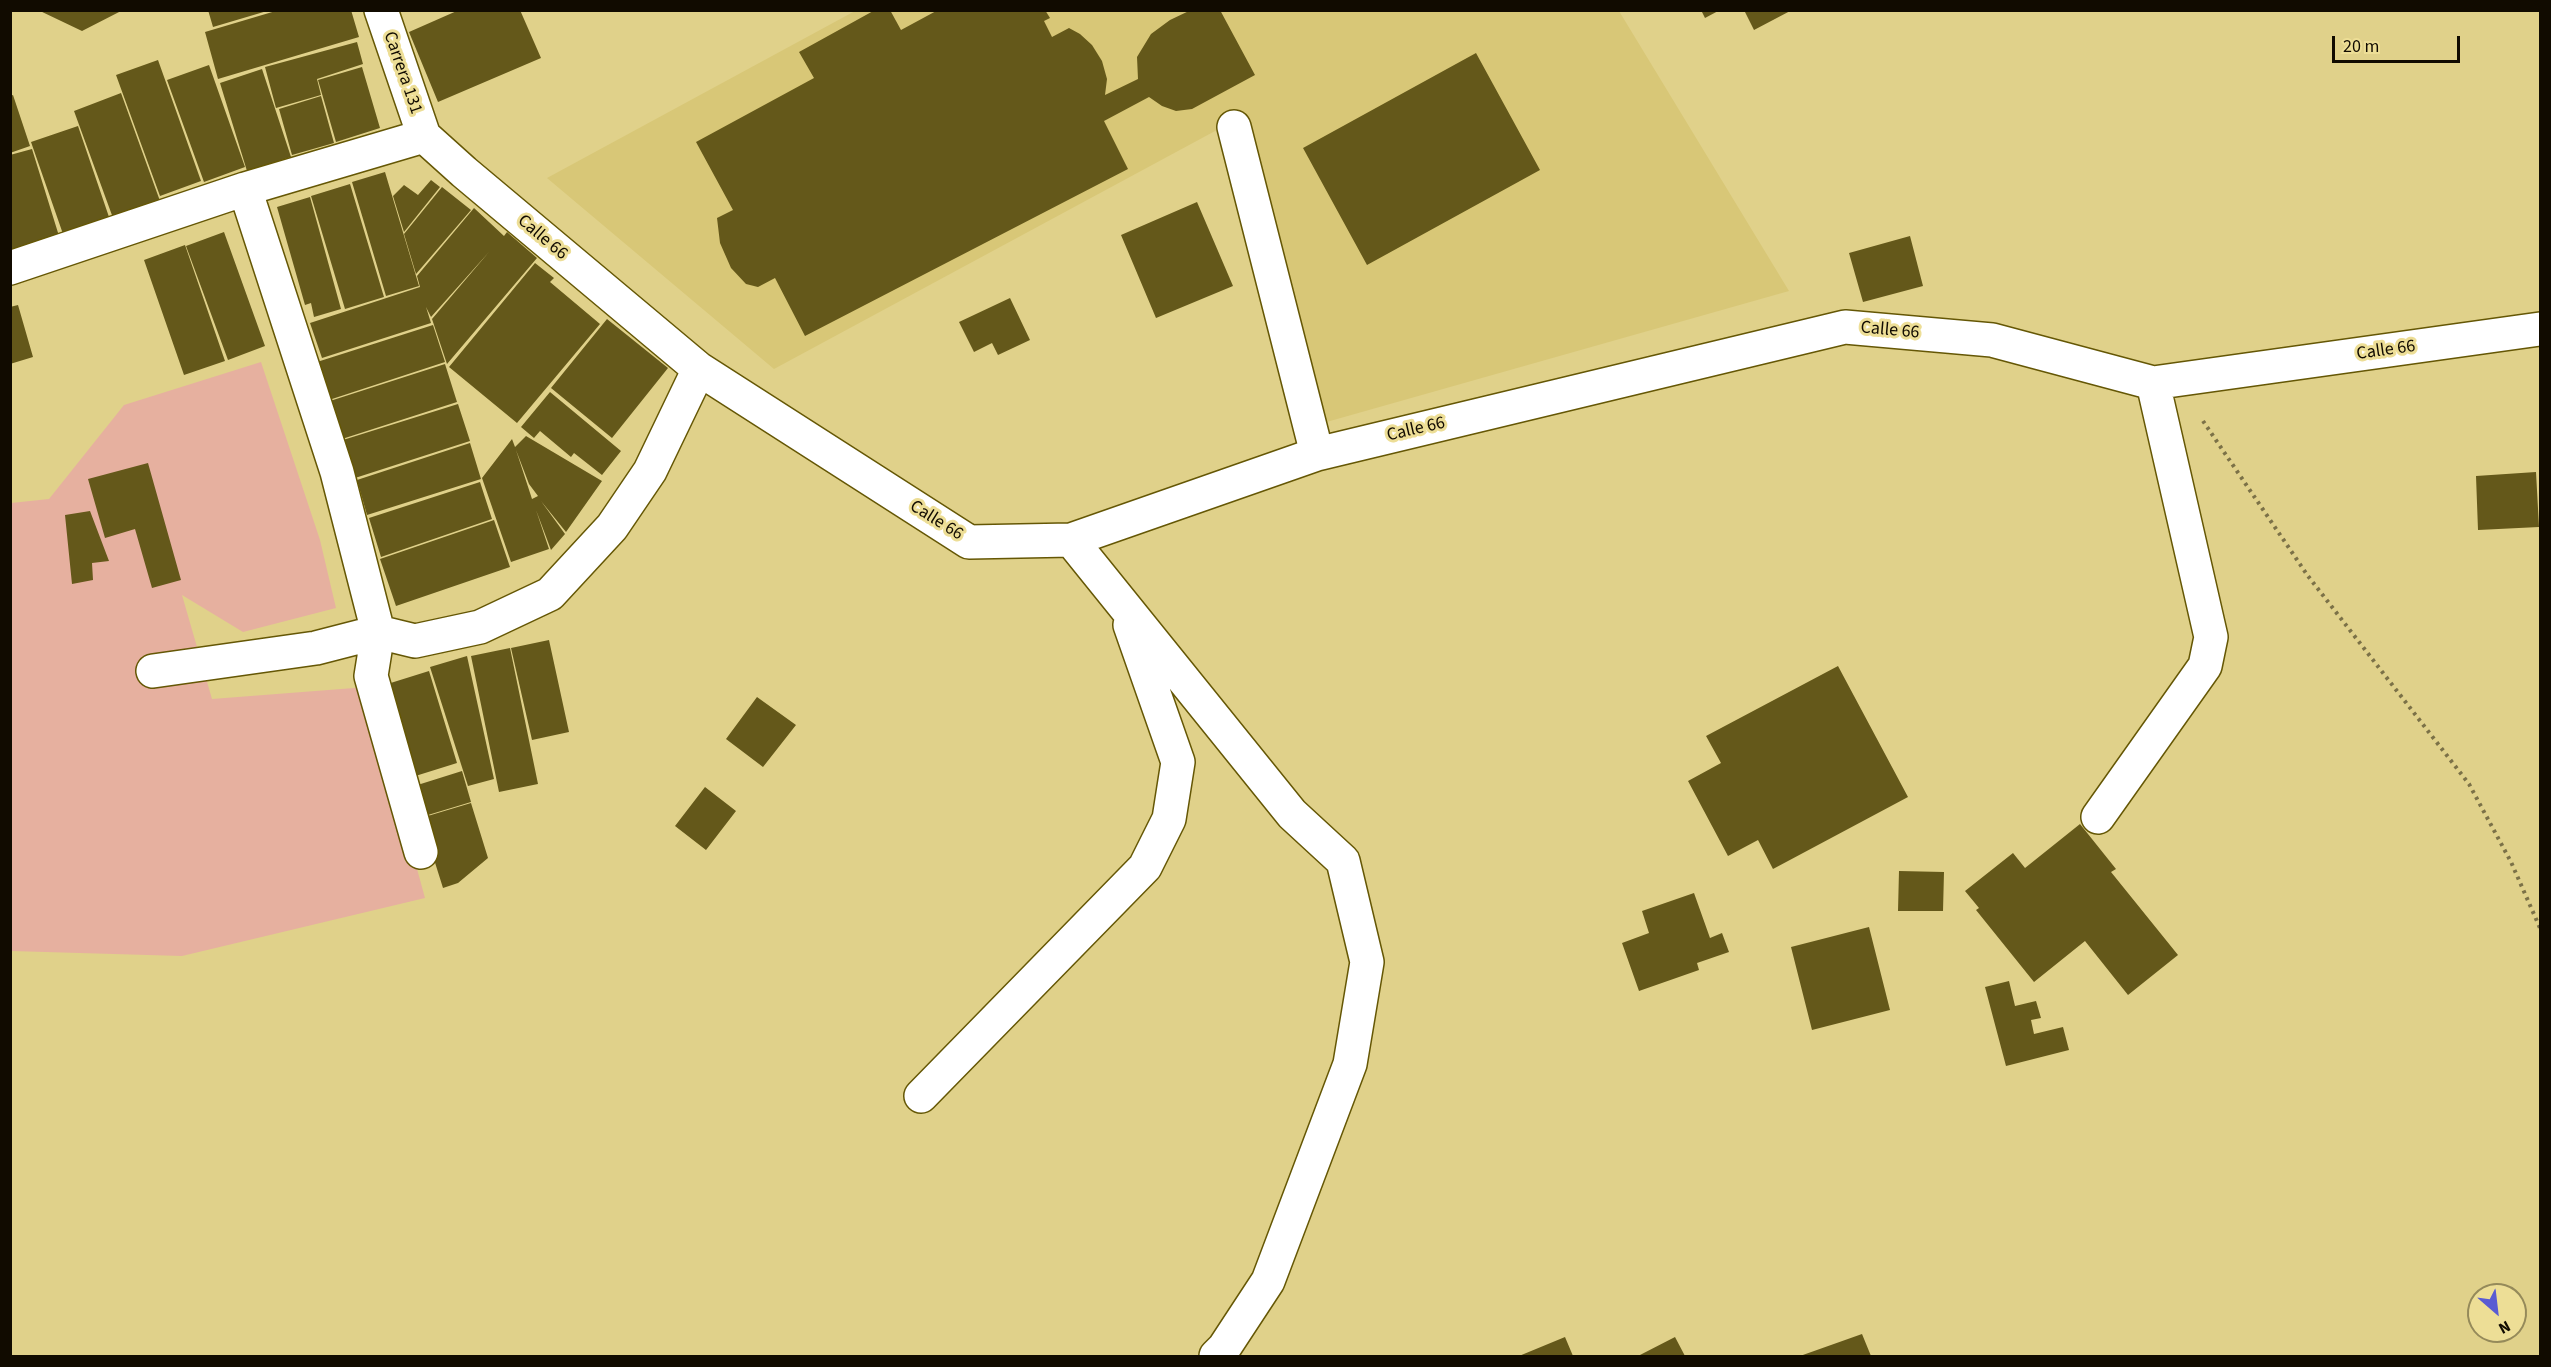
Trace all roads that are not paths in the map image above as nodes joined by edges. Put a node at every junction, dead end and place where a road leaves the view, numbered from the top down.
1 (381, 10) edge
2 (1234, 127) dead end
3 (424, 135) junction
4 (245, 189) junction
5 (10, 268) edge
6 (2541, 329) edge
7 (699, 369) junction
8 (2165, 382) junction
9 (1317, 454) junction
10 (1071, 540) junction
11 (1121, 601) junction
12 (378, 632) junction
13 (153, 671) dead end
14 (2098, 817) dead end
15 (421, 852) dead end
16 (921, 1096) dead end
17 (1216, 1356) edge

1 - 3 street, Carrera 131
2 - 9 street
3 - 4 street
3 - 7 street, Calle 66
4 - 5 street
4 - 12 street
6 - 8 street, Calle 66
7 - 10 street, Calle 66
7 - 12 street
8 - 9 street, Calle 66
8 - 14 street
9 - 10 street, Calle 66
10 - 11 street
11 - 16 street
11 - 17 street
12 - 13 street
12 - 15 street

